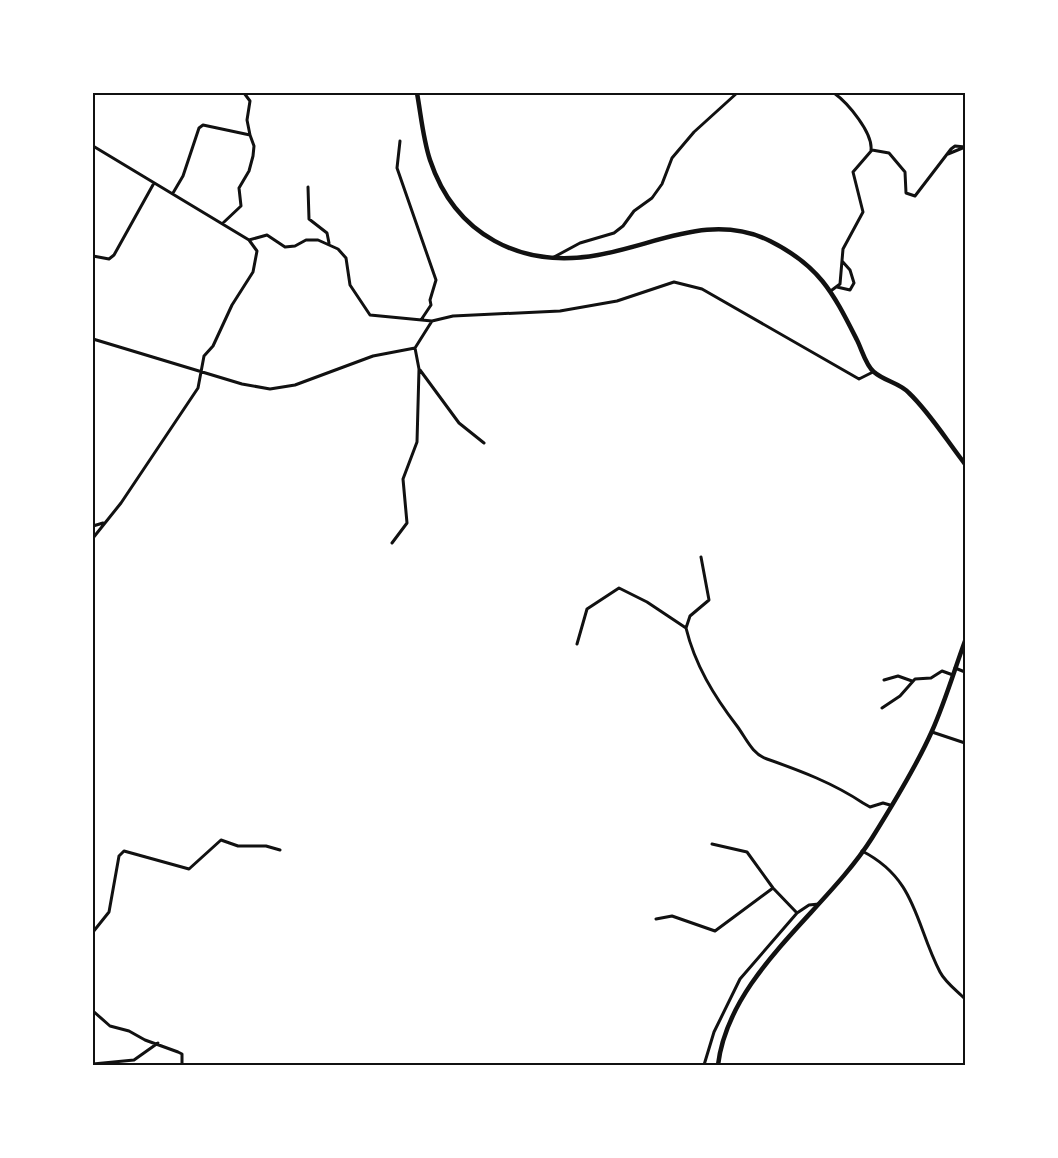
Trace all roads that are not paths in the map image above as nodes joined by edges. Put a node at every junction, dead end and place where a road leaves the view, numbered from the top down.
1 (244, 93) edge
2 (417, 93) edge
3 (737, 93) edge
4 (834, 93) edge
5 (250, 135) junction
6 (400, 141) dead end
7 (93, 146) edge
8 (965, 147) edge
9 (870, 152) junction
10 (154, 183) junction
11 (308, 187) dead end
12 (173, 193) junction
13 (224, 223) junction
14 (249, 240) junction
15 (329, 243) junction
16 (93, 256) edge
17 (553, 258) junction
18 (842, 261) junction
19 (834, 288) junction
20 (422, 320) junction
21 (432, 321) junction
22 (93, 339) edge
23 (415, 348) junction
24 (419, 369) junction
25 (200, 372) junction
26 (873, 372) junction
27 (483, 443) dead end
28 (965, 464) edge
29 (105, 523) junction
30 (93, 526) edge
31 (93, 538) edge
32 (392, 543) dead end
33 (701, 557) dead end
34 (686, 628) junction
35 (965, 641) edge
36 (577, 644) dead end
37 (955, 668) junction
38 (965, 672) edge
39 (953, 675) junction
40 (884, 680) dead end
41 (912, 681) junction
42 (882, 708) dead end
43 (932, 732) junction
44 (965, 743) edge
45 (891, 805) junction
46 (712, 844) dead end
47 (280, 850) dead end
48 (862, 851) junction
49 (773, 888) junction
50 (819, 904) junction
51 (797, 913) junction
52 (657, 919) dead end
53 (93, 932) edge
54 (965, 999) edge
55 (93, 1011) edge
56 (158, 1043) junction
57 (93, 1064) edge
58 (182, 1065) edge
59 (704, 1065) edge
60 (718, 1065) edge

1 - 5 street
2 - 17 highway
3 - 17 street
4 - 9 street
5 - 12 street
5 - 13 street
6 - 20 street
7 - 10 street
8 - 9 street
9 - 18 street
10 - 12 street
10 - 16 street
11 - 15 street
12 - 13 street
13 - 14 street
14 - 15 street
14 - 25 street
15 - 20 street
17 - 19 highway
18 - 19 street
18 - 19 street
19 - 26 highway
20 - 21 street
21 - 23 street
21 - 26 street
22 - 25 street
23 - 24 street
23 - 25 street
24 - 27 street
24 - 32 street
25 - 29 street
26 - 28 highway
29 - 30 street
29 - 31 street
33 - 34 street
34 - 36 street
34 - 45 street
35 - 37 highway
37 - 38 street
37 - 39 highway
39 - 41 street
39 - 43 highway
40 - 41 street
41 - 42 street
43 - 44 street
43 - 45 highway
45 - 48 highway
46 - 49 street
47 - 53 street
48 - 50 highway
48 - 54 street
49 - 51 street
49 - 52 street
50 - 51 street
50 - 60 highway
51 - 59 street
55 - 56 street
56 - 57 street
56 - 58 street

